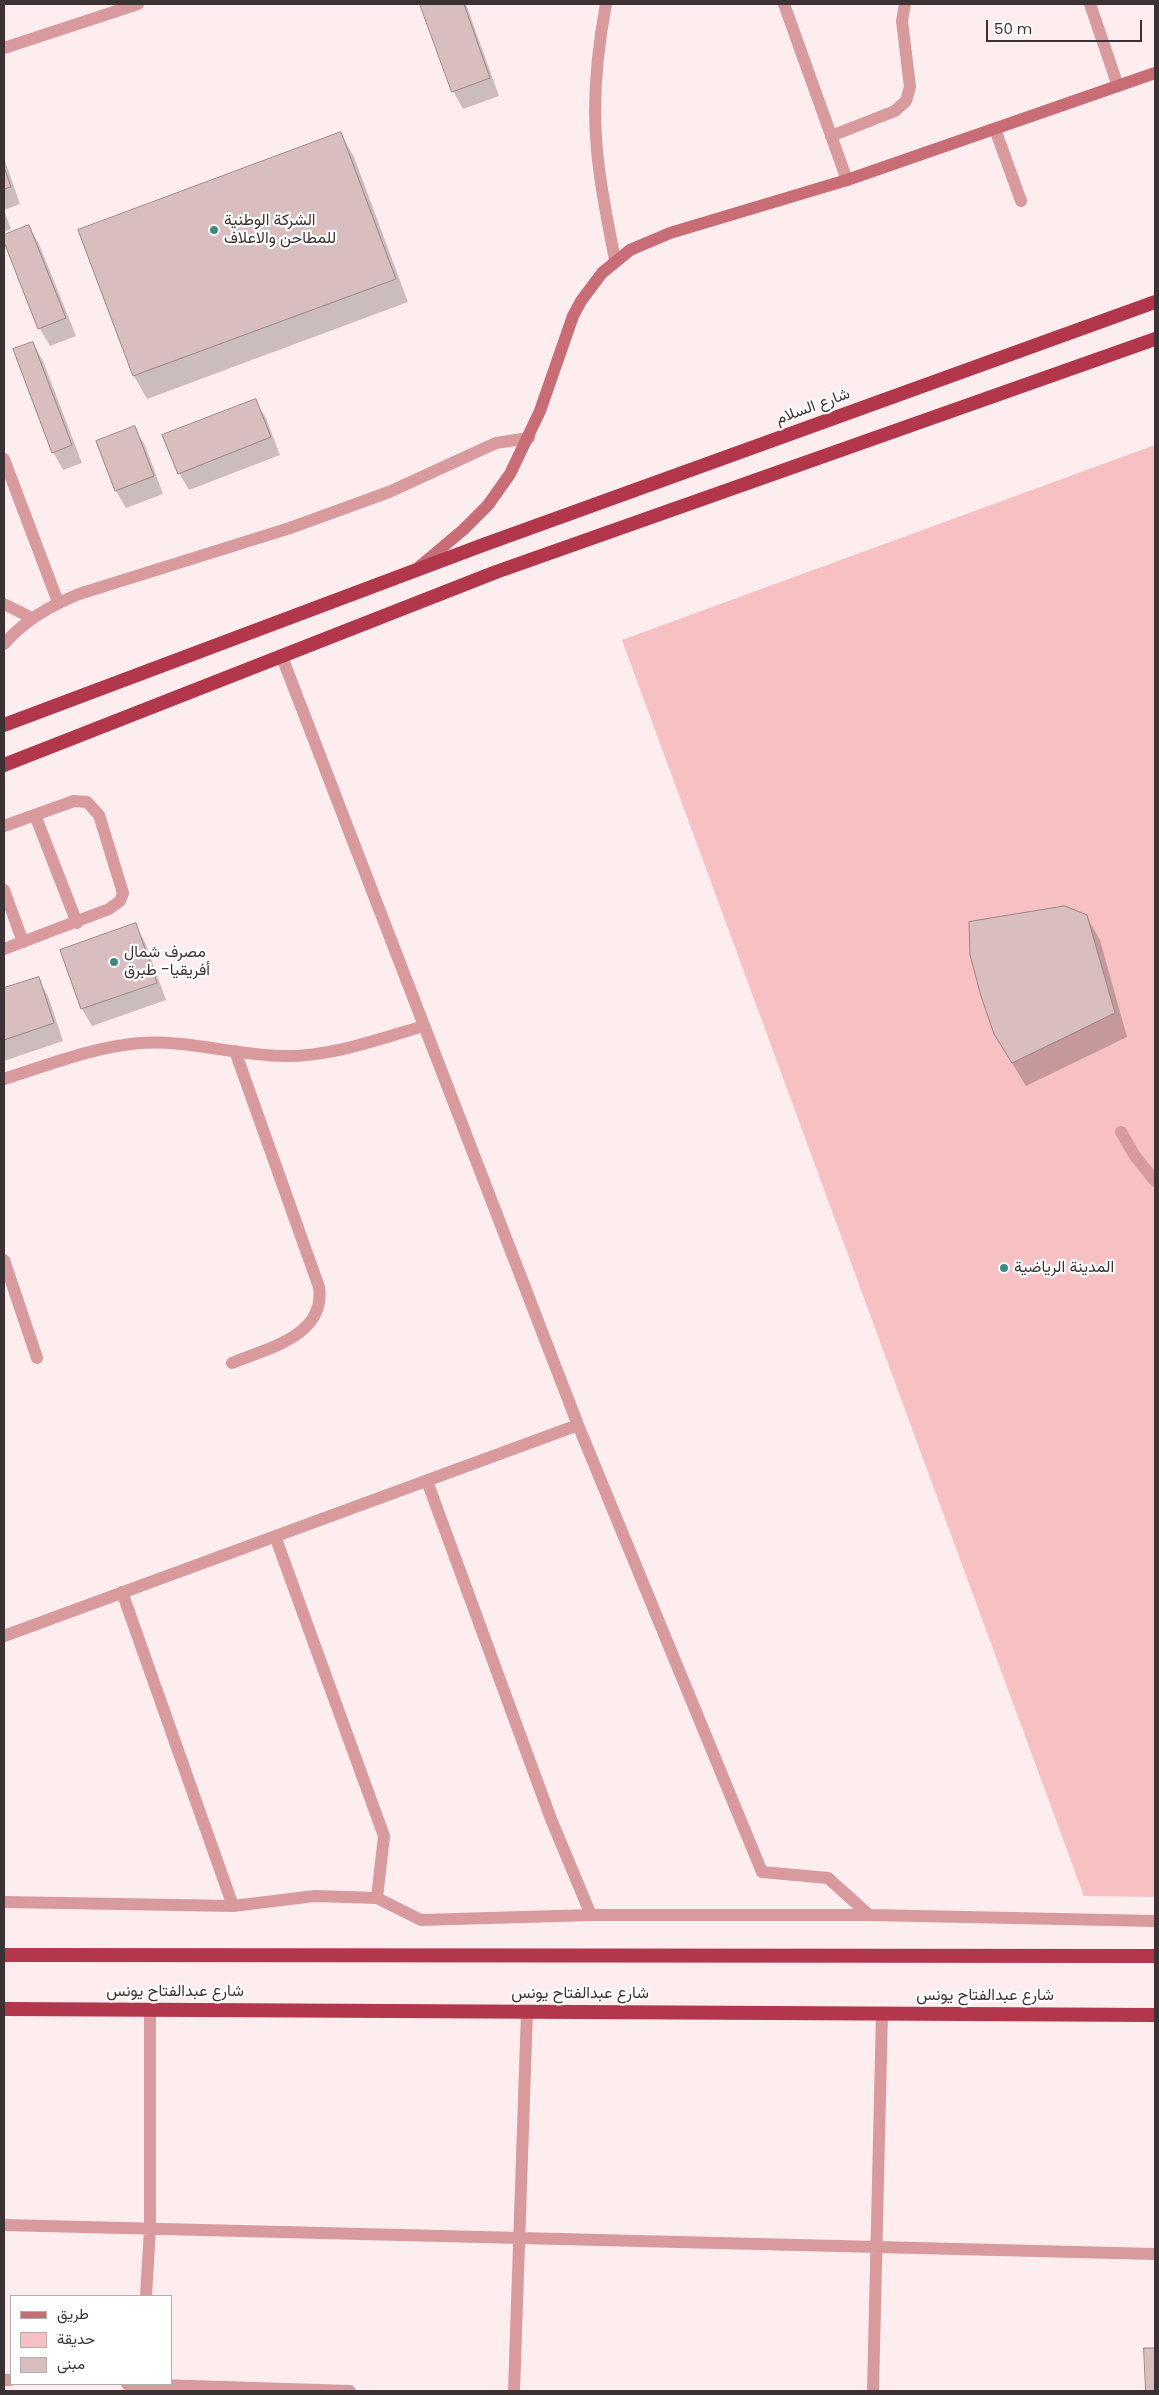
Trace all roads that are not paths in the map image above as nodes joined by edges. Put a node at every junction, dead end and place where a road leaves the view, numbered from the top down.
1 (138, 4) edge
2 (606, 4) edge
3 (784, 4) edge
4 (905, 4) edge
5 (1090, 4) edge
6 (4, 48) edge
7 (1155, 73) edge
8 (1118, 86) junction
9 (995, 129) junction
10 (831, 136) junction
11 (847, 180) junction
12 (1021, 201) dead end
13 (615, 260) junction
14 (1155, 302) edge
15 (1155, 340) edge
16 (529, 438) junction
17 (4, 459) edge
18 (417, 569) junction
19 (58, 602) junction
20 (4, 604) edge
21 (32, 618) junction
22 (4, 644) edge
23 (282, 657) junction
24 (4, 725) edge
25 (4, 766) edge
26 (35, 815) junction
27 (4, 826) edge
28 (4, 890) edge
29 (77, 923) junction
30 (23, 942) junction
31 (4, 950) edge
32 (424, 1026) junction
33 (235, 1051) junction
34 (4, 1079) edge
35 (1120, 1132) dead end
36 (1155, 1181) edge
37 (4, 1260) edge
38 (37, 1358) dead end
39 (232, 1363) dead end
40 (578, 1425) junction
41 (427, 1481) junction
42 (275, 1536) junction
43 (122, 1592) junction
44 (4, 1636) edge
45 (377, 1898) junction
46 (4, 1902) edge
47 (233, 1906) junction
48 (869, 1915) junction
49 (591, 1916) junction
50 (1155, 1921) edge
51 (4, 1955) edge
52 (1155, 1956) edge
53 (4, 2009) edge
54 (150, 2009) junction
55 (527, 2011) junction
56 (882, 2013) junction
57 (1155, 2015) edge
58 (4, 2225) edge
59 (150, 2228) junction
60 (519, 2238) junction
61 (877, 2247) junction
62 (1155, 2254) edge
63 (146, 2295) edge
64 (172, 2385) edge
65 (350, 2391) edge
66 (514, 2391) edge
67 (873, 2391) edge

1 - 6 street
2 - 13 street
3 - 10 street
4 - 10 street
5 - 8 street
7 - 8 main road
8 - 9 main road
9 - 11 main road
9 - 12 street
10 - 11 street
11 - 13 main road
13 - 16 main road
14 - 18 highway, شارع السلام
15 - 23 highway
16 - 18 main road
16 - 19 street
17 - 19 street
18 - 24 highway, شارع السلام
19 - 21 street
20 - 21 street
21 - 22 street
23 - 25 highway
23 - 32 street
26 - 27 street
26 - 29 street
26 - 29 street
28 - 30 street
29 - 30 street
30 - 31 street
32 - 33 street
32 - 40 street
33 - 34 street
33 - 39 street
35 - 36 street
37 - 38 street
40 - 41 street
40 - 48 street
41 - 42 street
41 - 49 street
42 - 43 street
42 - 45 street
43 - 44 street
43 - 47 street
45 - 47 street
45 - 49 street
46 - 47 street
48 - 49 street
48 - 50 street
51 - 52 highway
53 - 54 highway, شارع عبدالفتاح يونس
54 - 55 highway, شارع عبدالفتاح يونس
54 - 59 street
55 - 56 highway, شارع عبدالفتاح يونس
55 - 60 street
56 - 57 highway, شارع عبدالفتاح يونس
56 - 61 street
58 - 59 street
59 - 60 street
59 - 63 street
60 - 61 street
60 - 66 street
61 - 62 street
61 - 67 street
64 - 65 street

